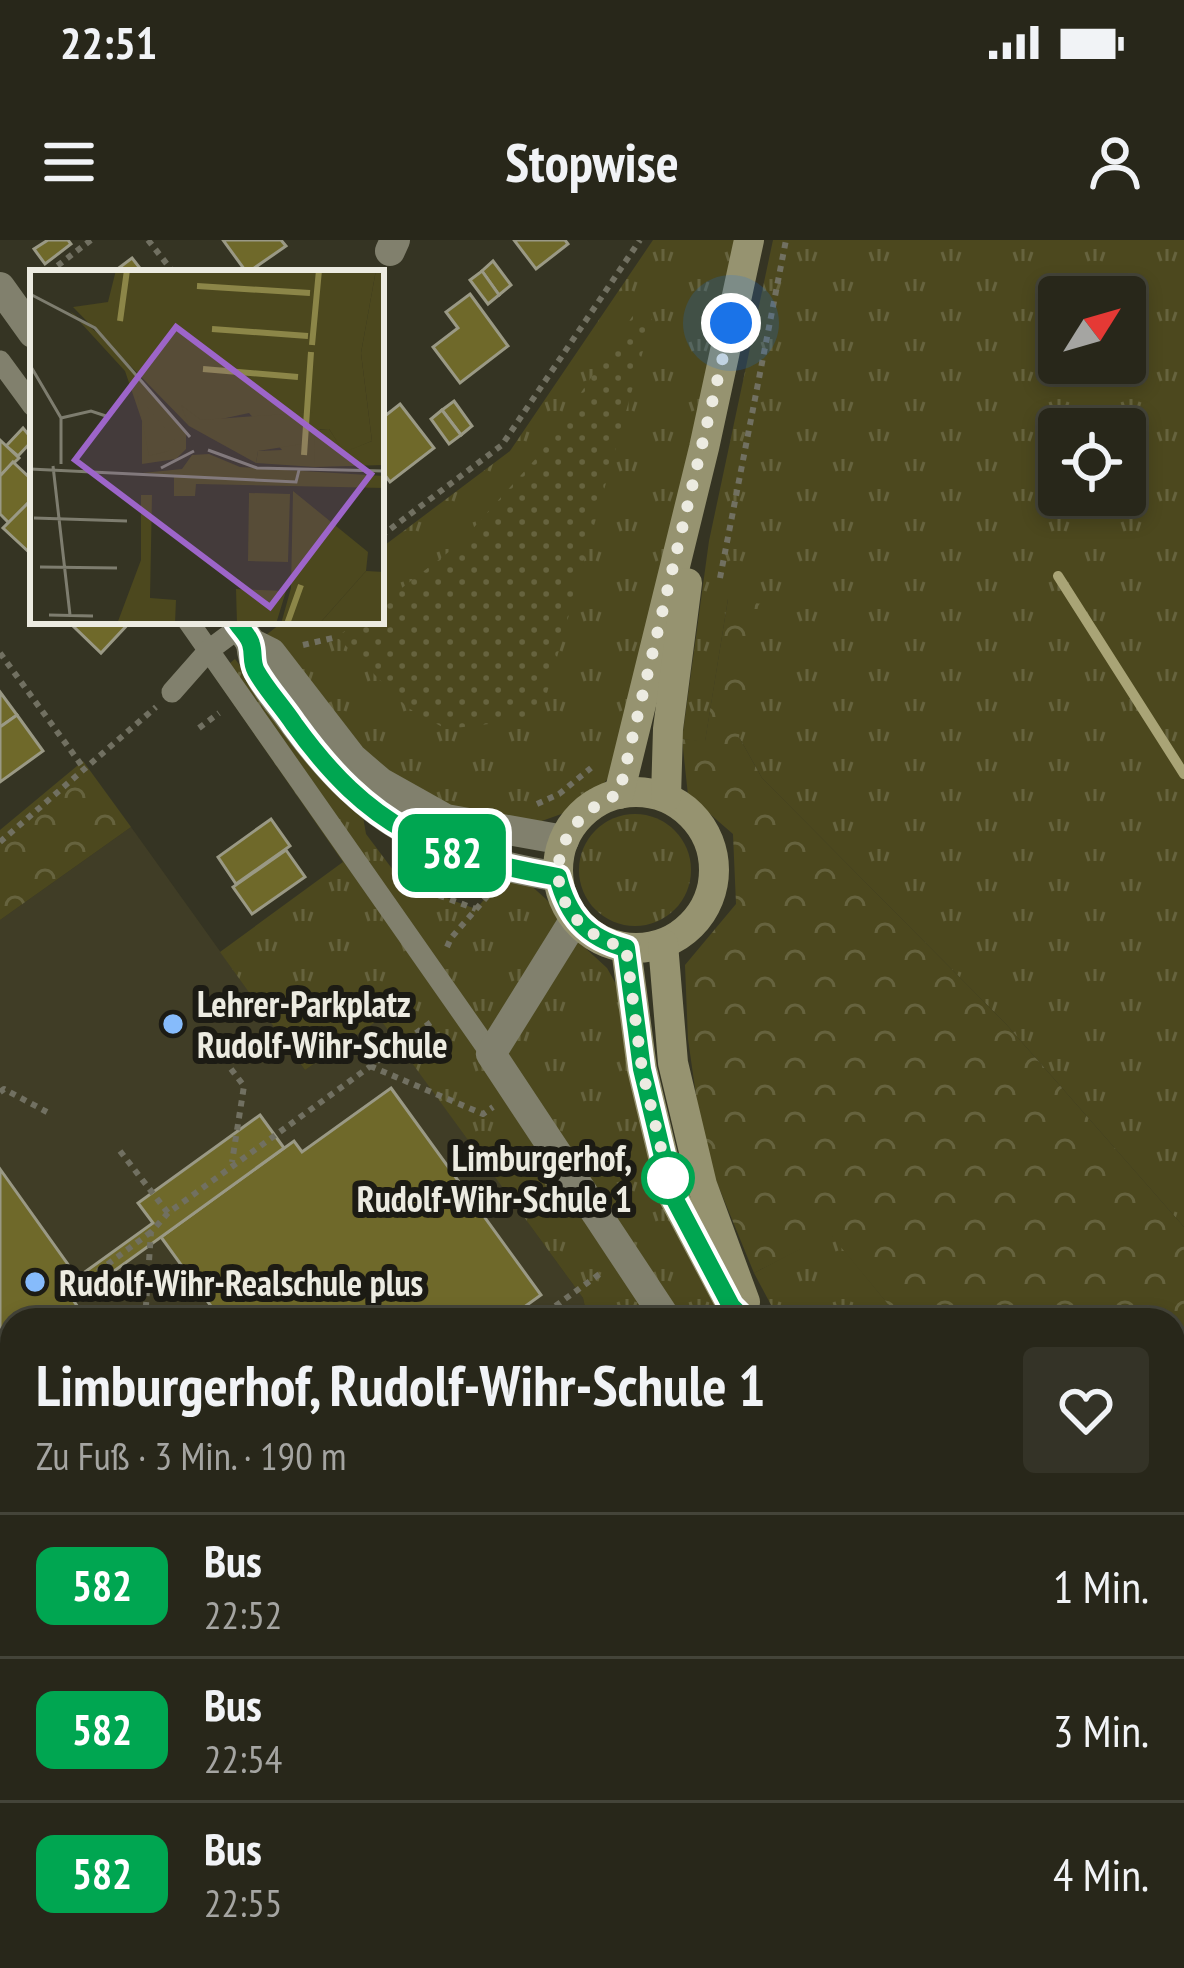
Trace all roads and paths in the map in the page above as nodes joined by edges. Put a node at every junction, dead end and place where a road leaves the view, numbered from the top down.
1 (91, 240) edge
2 (148, 240) edge
3 (640, 240) edge
4 (749, 240) edge
5 (52, 270) edge
6 (172, 270) edge
7 (0, 286) edge
8 (30, 329) edge
9 (0, 361) edge
10 (30, 402) edge
11 (704, 448) junction
12 (384, 534) edge
13 (190, 624) edge
14 (242, 630) edge
15 (337, 637) dead end
16 (300, 645) dead end
17 (209, 650) junction
18 (0, 653) edge
19 (172, 692) dead end
20 (130, 729) dead end
21 (85, 770) junction
22 (619, 794) junction
23 (666, 797) junction
24 (564, 840) junction
25 (0, 842) edge
26 (500, 867) junction
27 (558, 877) junction
28 (402, 882) dead end
29 (476, 909) junction
30 (575, 919) junction
31 (663, 944) junction
32 (626, 948) junction
33 (436, 976) junction
34 (457, 1004) junction
35 (491, 1054) junction
36 (370, 1066) junction
37 (232, 1069) dead end
38 (516, 1091) junction
39 (0, 1092) edge
40 (47, 1112) dead end
41 (120, 1151) dead end
42 (232, 1165) junction
43 (168, 1213) junction
44 (151, 1232) junction
45 (626, 1255) junction
46 (69, 1293) dead end
47 (146, 1308) edge
48 (553, 1308) edge
49 (659, 1308) edge
50 (733, 1308) edge
51 (743, 1308) edge

1 - 5 path
2 - 6 path
3 - 12 path
4 - 11 main road
7 - 8 street
9 - 10 lane
11 - 22 main road
11 - 23 main road
13 - 17 lane
14 - 17 lane
14 - 24 street
14 - 26 street
15 - 16 path
17 - 19 lane
17 - 33 lane
18 - 21 path
20 - 21 path
21 - 25 path
22 - 23 main road
22 - 24 main road
23 - 31 main road
24 - 27 main road
26 - 27 street
26 - 29 path
27 - 30 main road
28 - 29 path
29 - 33 path
30 - 32 main road
30 - 35 street
31 - 32 main road
31 - 51 main road
32 - 50 main road
33 - 34 lane
34 - 35 lane
34 - 36 path
35 - 38 street
36 - 38 path
36 - 42 path
37 - 42 path
38 - 45 street
39 - 40 path
41 - 43 path
42 - 43 path
43 - 44 path
44 - 46 path
44 - 47 path
45 - 48 path
45 - 49 street

